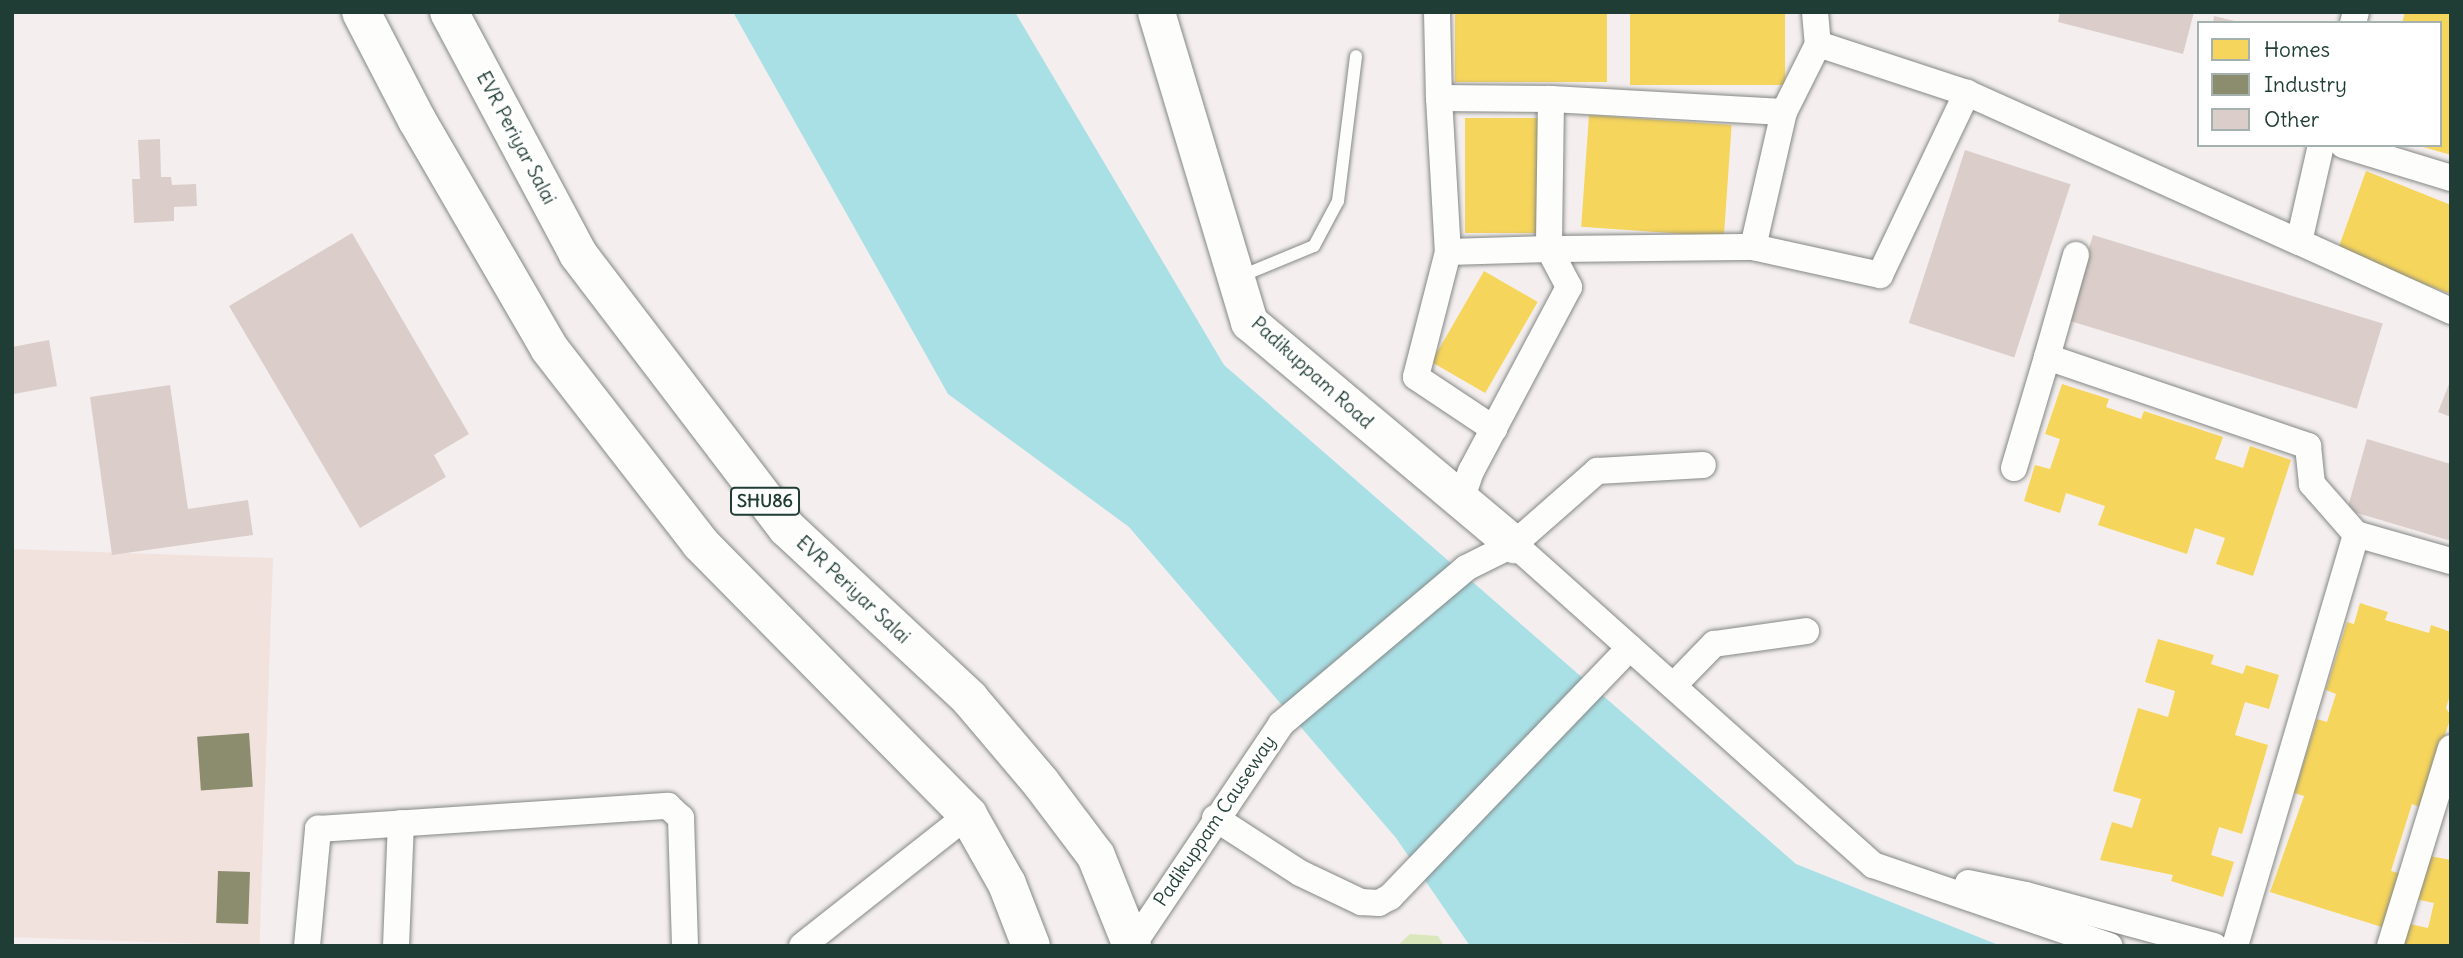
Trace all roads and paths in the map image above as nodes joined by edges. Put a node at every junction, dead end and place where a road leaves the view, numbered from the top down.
1 (361, 12) edge
2 (449, 12) edge
3 (1156, 12) edge
4 (1437, 12) edge
5 (1815, 12) edge
6 (1818, 44) junction
7 (1356, 56) dead end
8 (1967, 93) junction
9 (1439, 98) junction
10 (1552, 99) junction
11 (1784, 112) junction
12 (2321, 147) edge
13 (2350, 147) edge
14 (2451, 178) edge
15 (2299, 242) junction
16 (1753, 247) junction
17 (1549, 249) junction
18 (1448, 252) junction
19 (2076, 255) dead end
20 (1236, 278) junction
21 (2451, 312) edge
22 (2047, 357) junction
23 (1494, 429) junction
24 (1703, 465) dead end
25 (2014, 468) dead end
26 (1460, 503) junction
27 (2357, 534) junction
28 (1514, 544) junction
29 (2451, 561) edge
30 (1806, 631) dead end
31 (1630, 648) junction
32 (1673, 686) junction
33 (2451, 748) edge
34 (968, 815) junction
35 (1215, 818) junction
36 (401, 823) junction
37 (1873, 865) junction
38 (307, 946) edge
39 (396, 946) edge
40 (685, 946) edge
41 (802, 946) edge
42 (1031, 946) edge
43 (1132, 946) edge
44 (2109, 946) edge
45 (2214, 946) edge
46 (2235, 946) edge
47 (2390, 946) edge

1 - 34 main road
2 - 43 main road, EVR Periyar Salai / SHU86
3 - 20 street, Padikuppam Road
4 - 9 street
5 - 6 street
6 - 8 street
6 - 11 street
7 - 20 lane
8 - 15 street
8 - 16 street
9 - 10 street
9 - 18 street
10 - 11 street
10 - 17 street
11 - 16 street
12 - 15 street
13 - 14 street
15 - 21 street
16 - 17 street
17 - 18 street
17 - 23 street
18 - 23 street
19 - 22 street
20 - 26 street, Padikuppam Road
22 - 25 street
22 - 27 street
23 - 26 street
24 - 28 street
26 - 28 street, Padikuppam Road
27 - 29 street
27 - 46 street
28 - 31 street
28 - 35 street, Padikuppam Causeway
30 - 32 street
31 - 32 street
31 - 35 street
32 - 37 street
33 - 47 street
34 - 41 street
34 - 42 main road
35 - 43 street, Padikuppam Causeway
36 - 38 street
36 - 39 street
36 - 40 street
37 - 44 street
37 - 45 street

